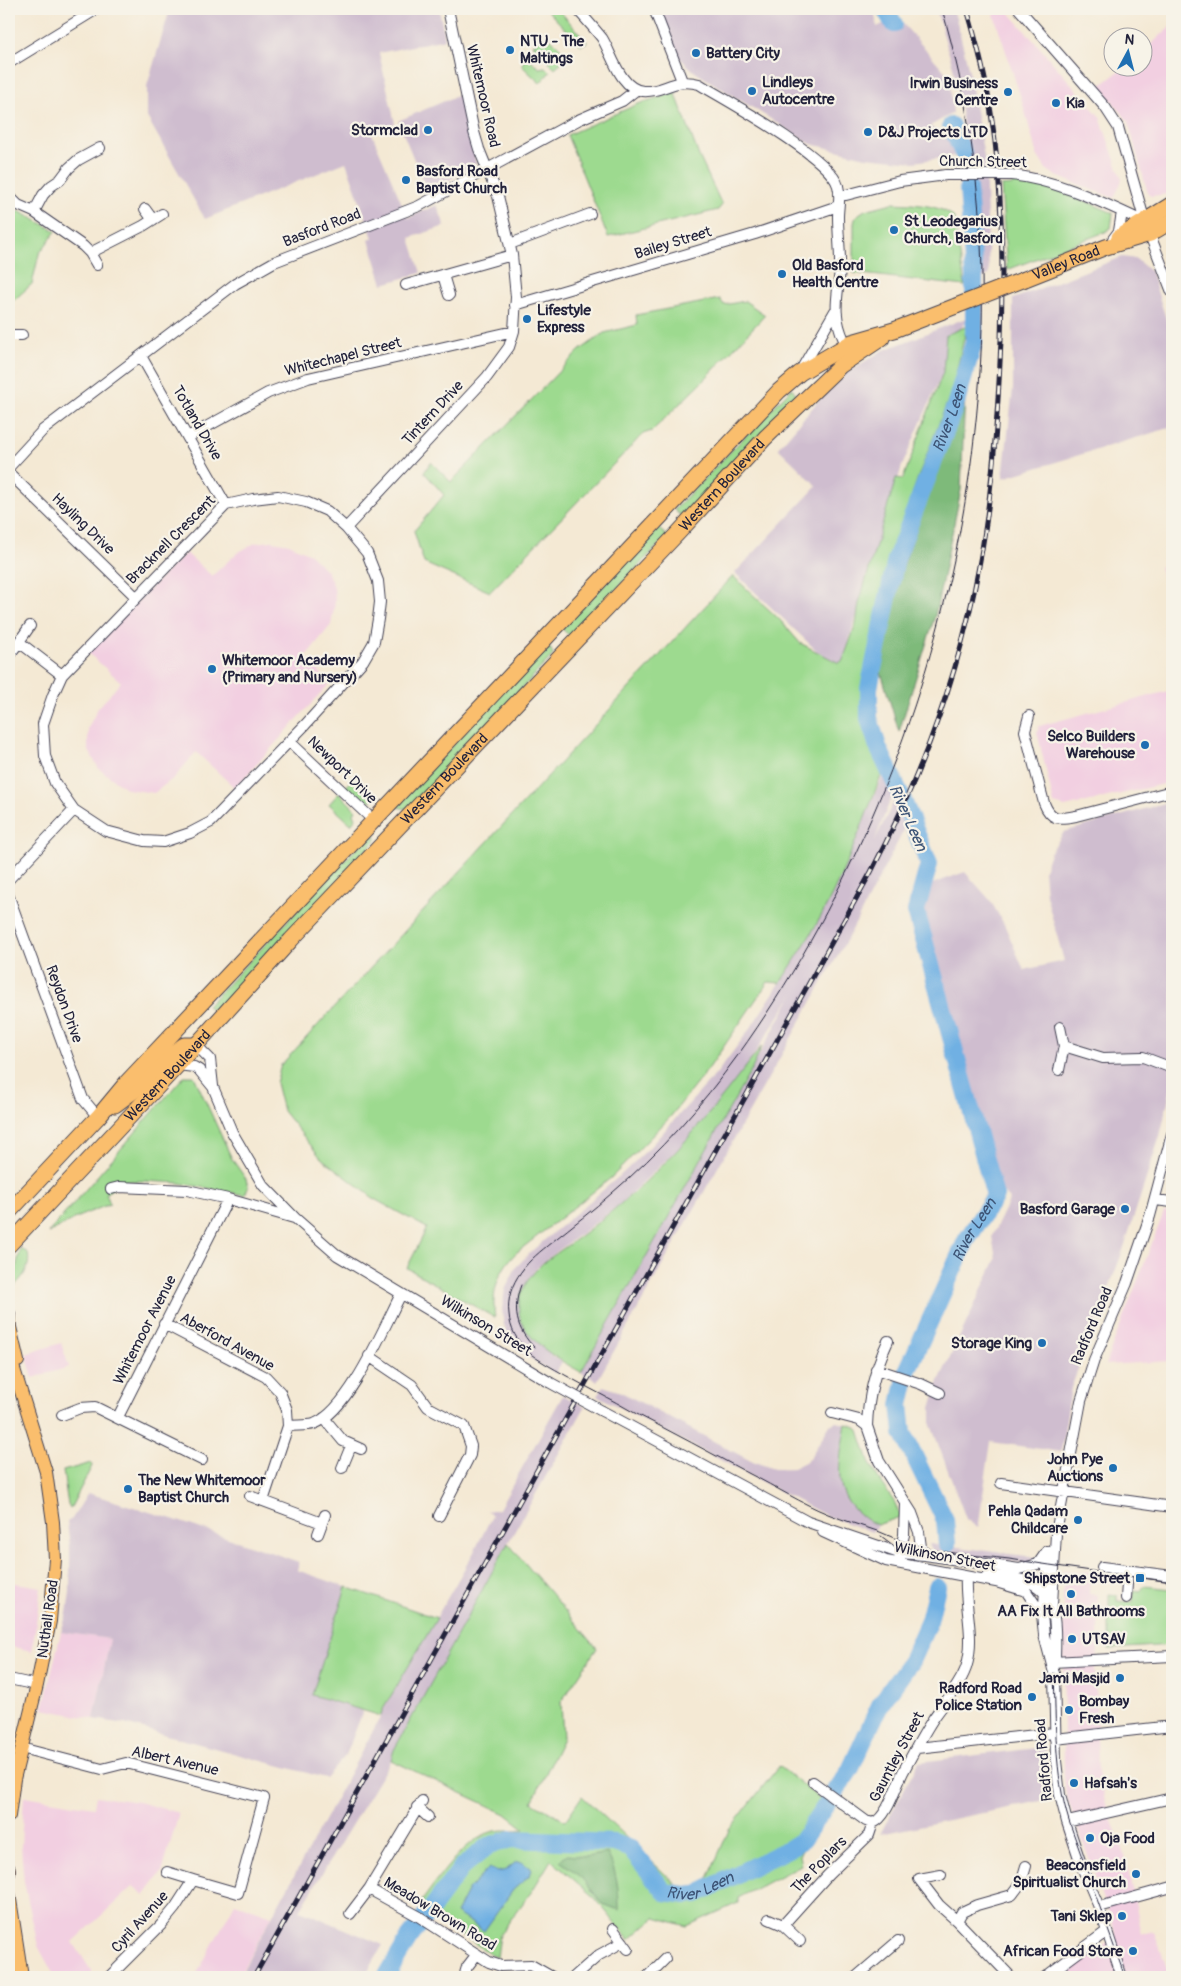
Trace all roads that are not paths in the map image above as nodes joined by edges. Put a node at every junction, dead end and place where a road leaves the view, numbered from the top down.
1 (97, 9) edge
2 (448, 9) edge
3 (577, 9) edge
4 (654, 9) edge
5 (1018, 9) edge
6 (9, 63) edge
7 (682, 81) junction
8 (636, 90) junction
9 (100, 148) dead end
10 (488, 170) junction
11 (839, 195) junction
12 (9, 196) edge
13 (1172, 204) edge
14 (838, 206) junction
15 (145, 209) dead end
16 (34, 212) junction
17 (1122, 212) junction
18 (590, 214) dead end
19 (1172, 221) edge
20 (1148, 228) junction
21 (510, 244) junction
22 (1106, 247) junction
23 (90, 253) junction
24 (512, 255) junction
25 (97, 265) dead end
26 (443, 275) junction
27 (1025, 279) joint
28 (406, 285) dead end
29 (1172, 292) edge
30 (449, 295) dead end
31 (515, 305) junction
32 (835, 311) junction
33 (894, 330) junction
34 (514, 331) junction
35 (9, 334) edge
36 (22, 335) dead end
37 (852, 342) junction
38 (141, 356) junction
39 (800, 373) junction
40 (188, 437) junction
41 (9, 467) edge
42 (9, 473) edge
43 (226, 504) junction
44 (661, 516) junction
45 (346, 528) junction
46 (679, 532) junction
47 (136, 597) junction
48 (30, 626) dead end
49 (545, 639) junction
50 (19, 642) junction
51 (562, 654) junction
52 (9, 656) edge
53 (62, 675) junction
54 (1029, 716) dead end
55 (289, 741) junction
56 (1172, 791) edge
57 (74, 810) junction
58 (374, 821) junction
59 (390, 838) junction
60 (9, 879) edge
61 (9, 897) edge
62 (1060, 1027) dead end
63 (196, 1045) junction
64 (1064, 1046) junction
65 (178, 1065) junction
66 (1172, 1068) edge
67 (1059, 1070) dead end
68 (213, 1087) junction
69 (98, 1117) junction
70 (1172, 1134) edge
71 (111, 1188) dead end
72 (16, 1199) edge
73 (228, 1199) junction
74 (1155, 1200) junction
75 (1172, 1202) edge
76 (9, 1212) edge
77 (295, 1218) junction
78 (9, 1247) edge
79 (401, 1294) junction
80 (9, 1314) edge
81 (164, 1324) junction
82 (888, 1341) dead end
83 (9, 1353) edge
84 (369, 1356) junction
85 (876, 1369) junction
86 (940, 1393) dead end
87 (832, 1413) dead end
88 (62, 1415) dead end
89 (118, 1417) junction
90 (324, 1418) junction
91 (31, 1420) junction
92 (288, 1426) junction
93 (867, 1426) junction
94 (181, 1437) dead end
95 (176, 1447) junction
96 (202, 1460) dead end
97 (342, 1468) dead end
98 (1001, 1483) dead end
99 (1064, 1493) junction
100 (250, 1496) dead end
101 (264, 1501) junction
102 (905, 1503) junction
103 (1172, 1507) edge
104 (439, 1516) dead end
105 (808, 1522) junction
106 (318, 1534) dead end
107 (1056, 1534) junction
108 (1047, 1551) junction
109 (902, 1553) junction
110 (925, 1555) junction
111 (1102, 1567) dead end
112 (923, 1569) junction
113 (1128, 1570) junction
114 (1172, 1576) edge
115 (966, 1577) junction
116 (1054, 1578) junction
117 (1044, 1591) junction
118 (1028, 1593) junction
119 (1126, 1598) dead end
120 (1052, 1605) junction
121 (1042, 1614) junction
122 (1172, 1656) edge
123 (1053, 1661) junction
124 (9, 1679) edge
125 (37, 1685) junction
126 (1172, 1726) edge
127 (1055, 1736) junction
128 (21, 1748) junction
129 (917, 1748) junction
130 (11, 1778) edge
131 (813, 1782) dead end
132 (1172, 1798) edge
133 (9, 1816) edge
134 (428, 1817) dead end
135 (1067, 1822) junction
136 (873, 1823) junction
137 (1026, 1866) dead end
138 (9, 1869) edge
139 (167, 1872) dead end
140 (9, 1873) edge
141 (941, 1874) dead end
142 (193, 1880) junction
143 (1172, 1887) edge
144 (369, 1889) junction
145 (9, 1893) edge
146 (1099, 1907) junction
147 (350, 1914) dead end
148 (769, 1919) dead end
149 (957, 1921) junction
150 (783, 1925) junction
151 (613, 1929) dead end
152 (1107, 1931) junction
153 (800, 1941) dead end
154 (898, 1941) dead end
155 (478, 1954) junction
156 (665, 1959) dead end
157 (655, 1975) edge
158 (22, 1977) edge
159 (109, 1977) edge
160 (464, 1977) edge
161 (552, 1977) edge
162 (574, 1977) edge
163 (856, 1977) edge
164 (1011, 1977) edge
165 (1045, 1977) edge
166 (1122, 1977) edge

1 - 6 street
2 - 10 street, Whitemoor Road
3 - 8 street
4 - 7 street
5 - 20 street
7 - 8 street, Basford Road
7 - 11 street
8 - 10 street, Basford Road
9 - 16 street
10 - 21 street, Whitemoor Road
10 - 38 street, Basford Road
11 - 14 street
11 - 17 street, Church Street, bridge
12 - 16 street
13 - 20 highway, Valley Road
14 - 31 street, Bailey Street
14 - 32 street, Western Boulevard
15 - 23 street
16 - 23 street
17 - 20 street, Church Street
17 - 22 street
18 - 21 street
19 - 20 highway, Valley Road
20 - 22 highway, Valley Road
20 - 29 street
21 - 24 street, Whitemoor Road
22 - 27 highway, Valley Road
23 - 25 street
24 - 26 street
24 - 31 street, Whitemoor Road
26 - 28 street
26 - 30 street
27 - 33 highway, Western Boulevard, bridge
31 - 34 street, Tintern Drive
32 - 37 street, Western Boulevard
32 - 39 street, Western Boulevard
33 - 37 highway, Western Boulevard
33 - 46 highway, Western Boulevard
34 - 40 street, Whitechapel Street
34 - 45 street, Tintern Drive
35 - 36 street
37 - 39 highway, Western Boulevard
38 - 40 street, Totland Drive
38 - 41 street, Basford Road
39 - 44 highway, Western Boulevard
40 - 43 street, Totland Drive
42 - 47 street, Hayling Drive
43 - 45 street, Bracknell Crescent
43 - 47 street, Bracknell Crescent
44 - 46 highway
44 - 49 highway, Western Boulevard
45 - 55 street, Bracknell Crescent
46 - 51 highway, Western Boulevard
47 - 53 street, Bracknell Crescent
48 - 50 street
49 - 51 highway
49 - 58 highway, Western Boulevard
50 - 52 street
50 - 53 street
51 - 59 highway, Western Boulevard
53 - 57 street, Bracknell Crescent
54 - 56 street
55 - 57 street, Bracknell Crescent
55 - 58 street, Newport Drive
57 - 60 street
58 - 59 highway
58 - 69 highway, Western Boulevard
59 - 63 highway, Western Boulevard
61 - 69 street, Reydon Drive
62 - 64 street
63 - 65 highway, Western Boulevard
63 - 68 street, Wilkinson Street
63 - 69 highway
64 - 66 street
64 - 67 street
65 - 68 street, Wilkinson Street
65 - 78 highway, Western Boulevard
68 - 77 street, Wilkinson Street
69 - 72 highway, Western Boulevard
70 - 74 street, Radford Road
71 - 73 street
72 - 76 highway, Western Boulevard
73 - 77 street
73 - 81 street, Whitemoor Avenue
74 - 75 street
74 - 99 street, Radford Road
77 - 79 street, Wilkinson Street
79 - 84 street
79 - 105 street, Wilkinson Street, bridge
80 - 91 main road, Nuthall Road
81 - 89 street, Whitemoor Avenue
81 - 92 street, Aberford Avenue
82 - 85 street
83 - 91 main road, Nuthall Road
84 - 90 street
84 - 104 street
85 - 86 street
85 - 93 street
87 - 93 street
88 - 89 street
89 - 95 street
90 - 92 street
90 - 97 street
91 - 125 main road, Nuthall Road
92 - 101 street, Aberford Avenue
93 - 102 street
94 - 95 street
95 - 96 street
98 - 99 street
99 - 103 street
99 - 107 street, Radford Road
100 - 101 street
101 - 106 street
102 - 109 street
102 - 110 street
105 - 109 street, Wilkinson Street
105 - 112 street, Wilkinson Street
107 - 108 street, Radford Road
107 - 116 street, Radford Road
108 - 110 street, Wilkinson Street
108 - 117 street, Radford Road
109 - 110 street, Wilkinson Street
109 - 112 street
109 - 117 street
111 - 113 street
112 - 115 street, Wilkinson Street
113 - 114 street
113 - 119 street
115 - 118 street, Wilkinson Street
115 - 129 street, Gauntley Street
116 - 117 street
116 - 120 street, Radford Road
117 - 118 street
117 - 120 street
117 - 121 street, Radford Road
118 - 121 street
120 - 123 street, Radford Road
121 - 123 street, Radford Road
122 - 123 street
123 - 127 street, Radford Road
124 - 125 street
125 - 128 main road, Nuthall Road
126 - 127 street
127 - 129 street
127 - 135 street, Radford Road
128 - 130 main road, Nuthall Road
128 - 142 street, Albert Avenue
129 - 136 street, Gauntley Street
130 - 133 main road, Nuthall Road
131 - 136 street, Gauntley Street
132 - 135 street
134 - 144 street, Meadow Brown Road
135 - 146 street, Radford Road
136 - 150 street, The Poplars
137 - 149 street
138 - 140 main road
139 - 142 street
141 - 149 street
142 - 159 street, Cyril Avenue
143 - 146 street
144 - 147 street, Meadow Brown Road
144 - 155 street, Meadow Brown Road
145 - 158 main road
146 - 152 street, Radford Road
148 - 150 street
149 - 164 street
150 - 153 street
151 - 162 street
152 - 165 street
152 - 166 street, Radford Road
154 - 163 street
155 - 160 street
155 - 161 street, Meadow Brown Road
156 - 157 street

